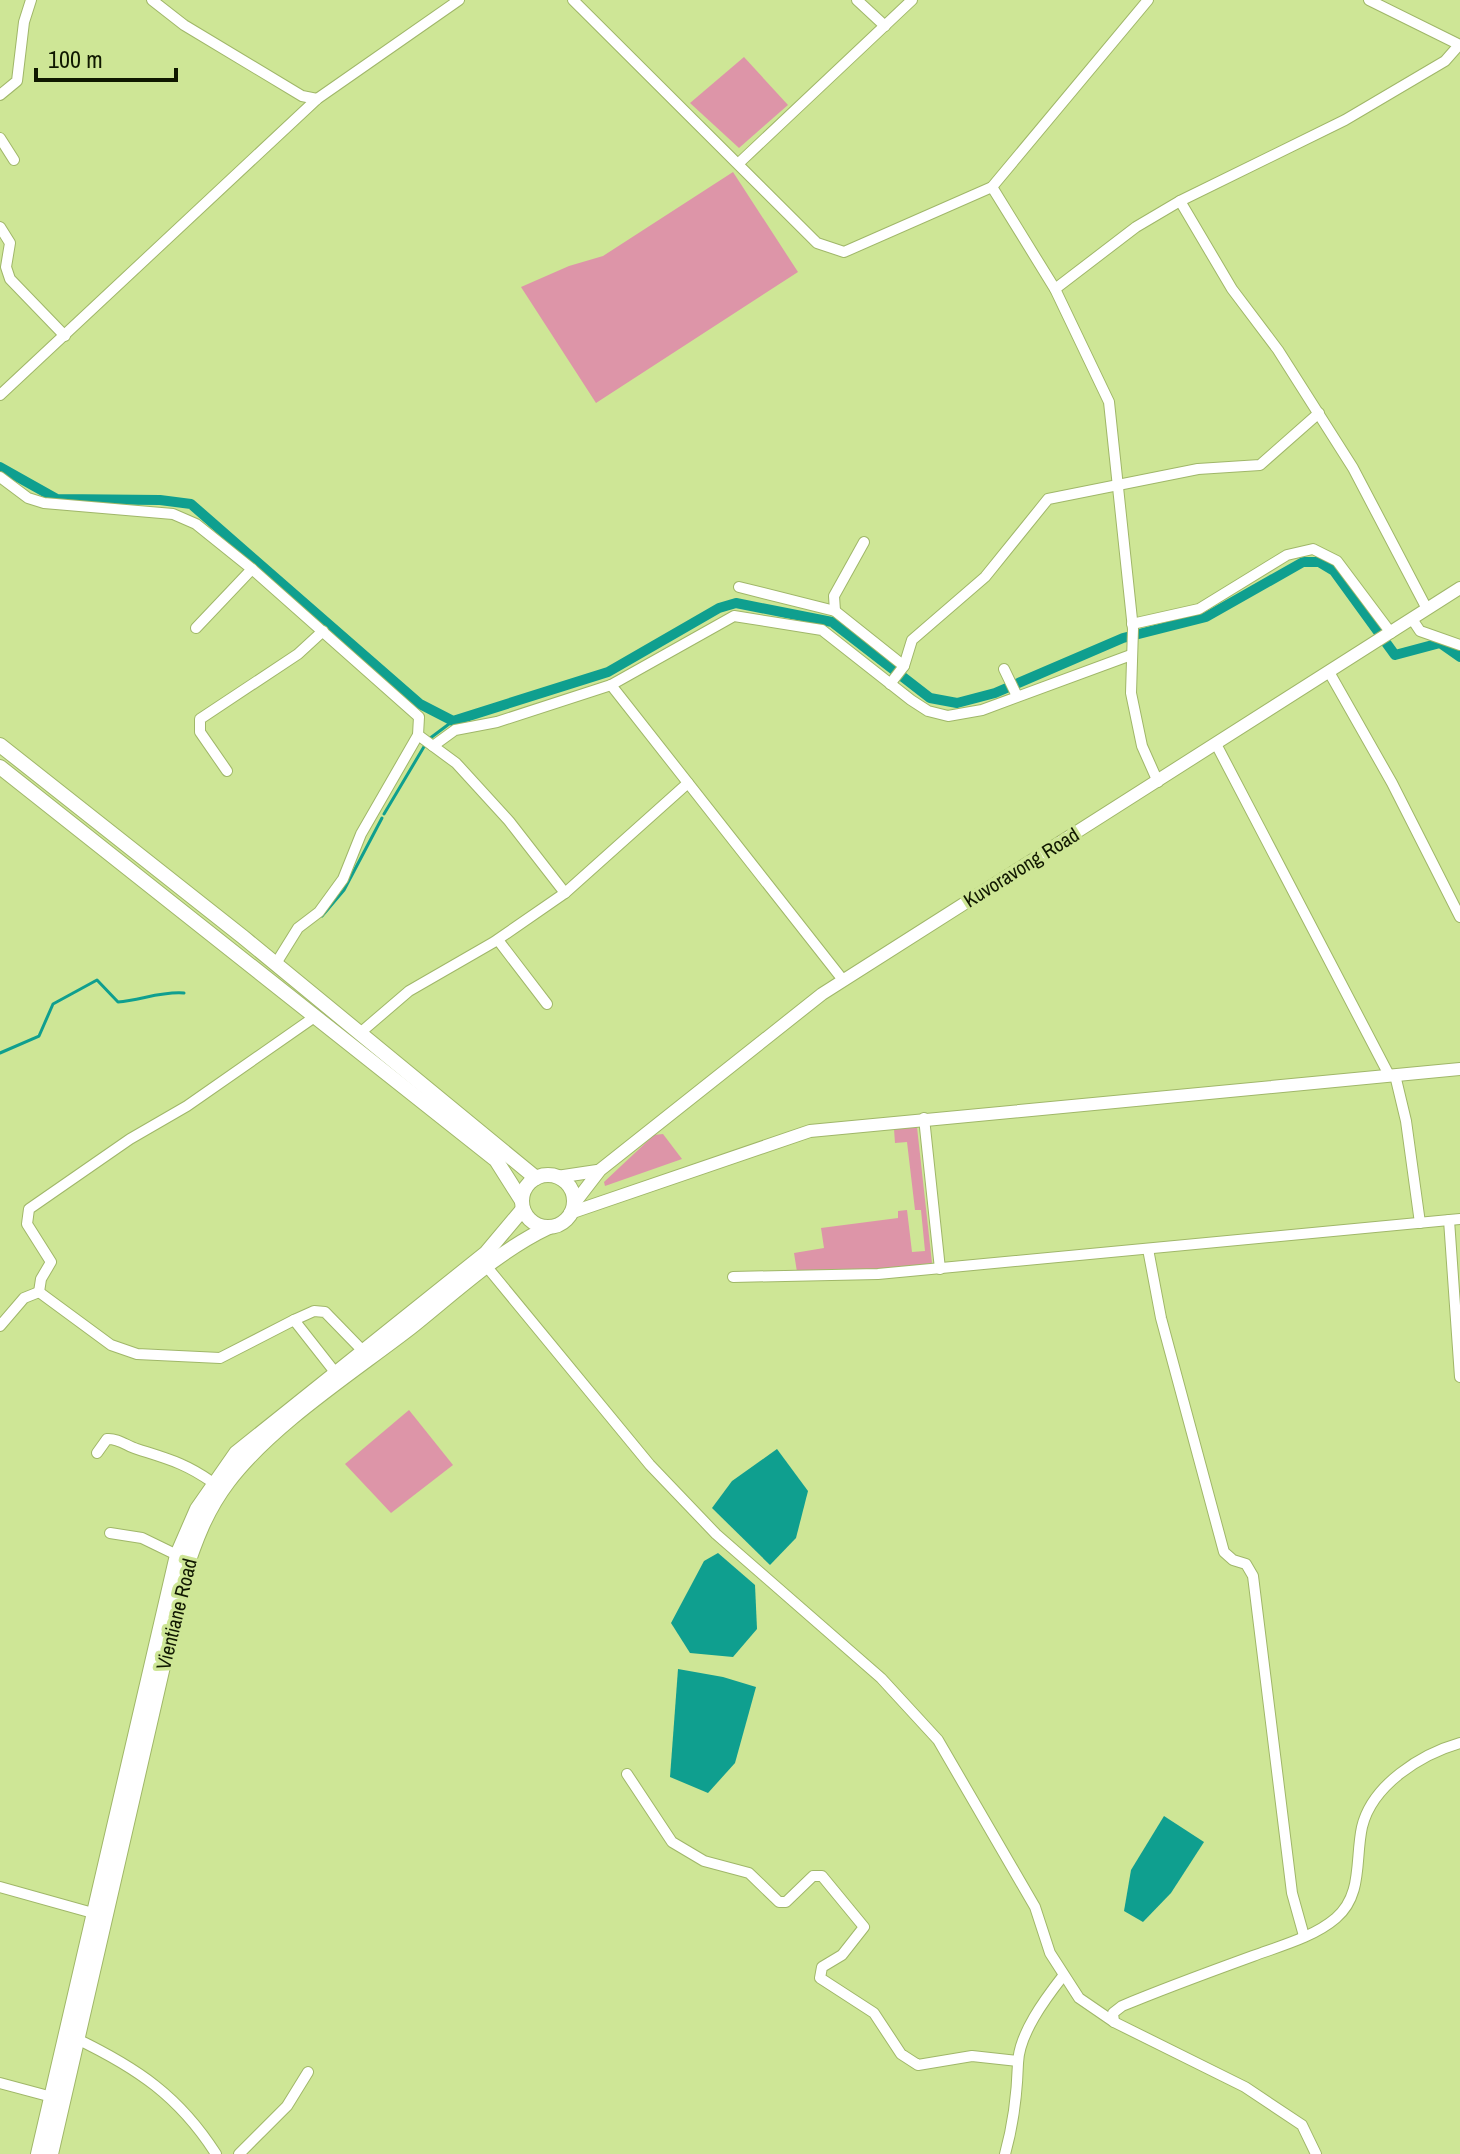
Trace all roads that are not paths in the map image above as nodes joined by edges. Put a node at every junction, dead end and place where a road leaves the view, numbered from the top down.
1 (31, 0) edge
2 (152, 0) edge
3 (459, 0) edge
4 (573, 0) edge
5 (857, 0) edge
6 (912, 0) edge
7 (1148, 0) edge
8 (1369, 0) edge
9 (885, 26) junction
10 (1460, 45) edge
11 (0, 95) edge
12 (317, 99) junction
13 (0, 138) edge
14 (14, 160) dead end
15 (739, 163) junction
16 (992, 187) junction
17 (1180, 201) junction
18 (0, 227) edge
19 (1055, 289) junction
20 (65, 336) junction
21 (0, 395) edge
22 (1319, 413) junction
23 (0, 477) edge
24 (1118, 484) junction
25 (864, 542) dead end
26 (252, 569) junction
27 (739, 587) dead end
28 (1460, 588) edge
29 (1427, 609) junction
30 (835, 611) junction
31 (1412, 619) junction
32 (1132, 627) junction
33 (196, 628) dead end
34 (323, 631) junction
35 (1390, 634) junction
36 (1460, 645) edge
37 (1131, 649) junction
38 (904, 666) junction
39 (1004, 669) dead end
40 (1329, 672) junction
41 (890, 684) junction
42 (611, 685) junction
43 (1017, 696) junction
44 (418, 735) junction
45 (1216, 744) junction
46 (0, 745) edge
47 (433, 746) junction
48 (0, 767) edge
49 (227, 771) dead end
50 (1158, 782) junction
51 (688, 783) junction
52 (565, 893) junction
53 (1460, 917) edge
54 (498, 940) junction
55 (275, 965) junction
56 (843, 980) junction
57 (547, 1004) dead end
58 (316, 1016) junction
59 (360, 1033) junction
60 (1460, 1069) edge
61 (1392, 1075) junction
62 (924, 1118) junction
63 (600, 1170) junction
64 (557, 1177) junction
65 (536, 1178) junction
66 (522, 1205) junction
67 (572, 1209) junction
68 (1455, 1220) edge
69 (1420, 1223) junction
70 (549, 1227) junction
71 (1148, 1249) junction
72 (487, 1267) junction
73 (940, 1269) junction
74 (733, 1277) dead end
75 (39, 1292) junction
76 (294, 1320) junction
77 (0, 1326) edge
78 (362, 1350) junction
79 (338, 1376) junction
80 (1460, 1377) edge
81 (97, 1453) dead end
82 (212, 1482) junction
83 (110, 1533) dead end
84 (177, 1555) junction
85 (1460, 1743) edge
86 (627, 1774) dead end
87 (0, 1887) edge
88 (100, 1915) junction
89 (1304, 1936) junction
90 (1063, 1976) junction
91 (1114, 2022) junction
92 (77, 2039) junction
93 (1018, 2061) junction
94 (308, 2072) dead end
95 (0, 2083) edge
96 (52, 2097) junction
97 (38, 2154) edge
98 (51, 2154) edge
99 (216, 2154) edge
100 (239, 2154) edge
101 (1005, 2154) edge
102 (1316, 2154) edge

1 - 11 street
2 - 12 street
3 - 12 street
4 - 15 street
5 - 9 street
6 - 9 street
7 - 16 street
8 - 10 street
9 - 15 street
10 - 17 street
12 - 20 street
13 - 14 street
15 - 16 street
16 - 19 street
17 - 19 street
17 - 22 street
18 - 20 street
19 - 24 street
20 - 21 street
22 - 24 street
22 - 29 street
23 - 26 street
24 - 32 street
24 - 38 street
25 - 30 street
26 - 33 street
26 - 34 street
27 - 30 street
28 - 29 street, Kuvoravong Road
29 - 31 street, Kuvoravong Road
30 - 38 street
31 - 35 street, Kuvoravong Road
31 - 36 street
32 - 35 street
32 - 37 street
34 - 44 street
34 - 49 street
35 - 40 street, Kuvoravong Road
37 - 43 street
37 - 50 street
38 - 41 street
39 - 43 street
40 - 45 street, Kuvoravong Road
40 - 53 street
41 - 42 street
41 - 43 street
42 - 47 street
42 - 51 street
44 - 47 street
44 - 55 street
45 - 50 street, Kuvoravong Road
45 - 61 street
46 - 55 main road
47 - 52 street
48 - 58 main road
50 - 56 street, Kuvoravong Road
51 - 52 street
51 - 56 street
52 - 54 street
54 - 57 street
54 - 59 street
55 - 59 main road
56 - 63 street, Kuvoravong Road
58 - 66 main road
58 - 75 street
59 - 65 main road
60 - 61 street
61 - 62 street
61 - 69 street
62 - 67 street
62 - 73 street
63 - 64 street
63 - 67 street, Kuvoravong Road
64 - 65 main road
64 - 67 main road
65 - 66 main road
66 - 70 main road
66 - 78 main road
67 - 70 main road
68 - 69 street
68 - 80 street
69 - 71 street
70 - 72 main road, Vientiane Road
71 - 73 street
71 - 89 street
72 - 79 main road, Vientiane Road
72 - 90 street
73 - 74 street
75 - 76 street
75 - 77 street
76 - 78 street
76 - 79 street
78 - 79 main road
79 - 82 main road
79 - 88 main road, Vientiane Road
81 - 82 street
82 - 84 main road
83 - 84 street
84 - 88 main road
85 - 89 street
86 - 93 street
87 - 88 street
88 - 92 main road, Vientiane Road
88 - 96 main road
89 - 91 street
90 - 91 street
90 - 93 street
91 - 102 street
92 - 98 main road, Vientiane Road
92 - 99 street
93 - 101 street
94 - 100 street
95 - 96 street
96 - 97 main road

